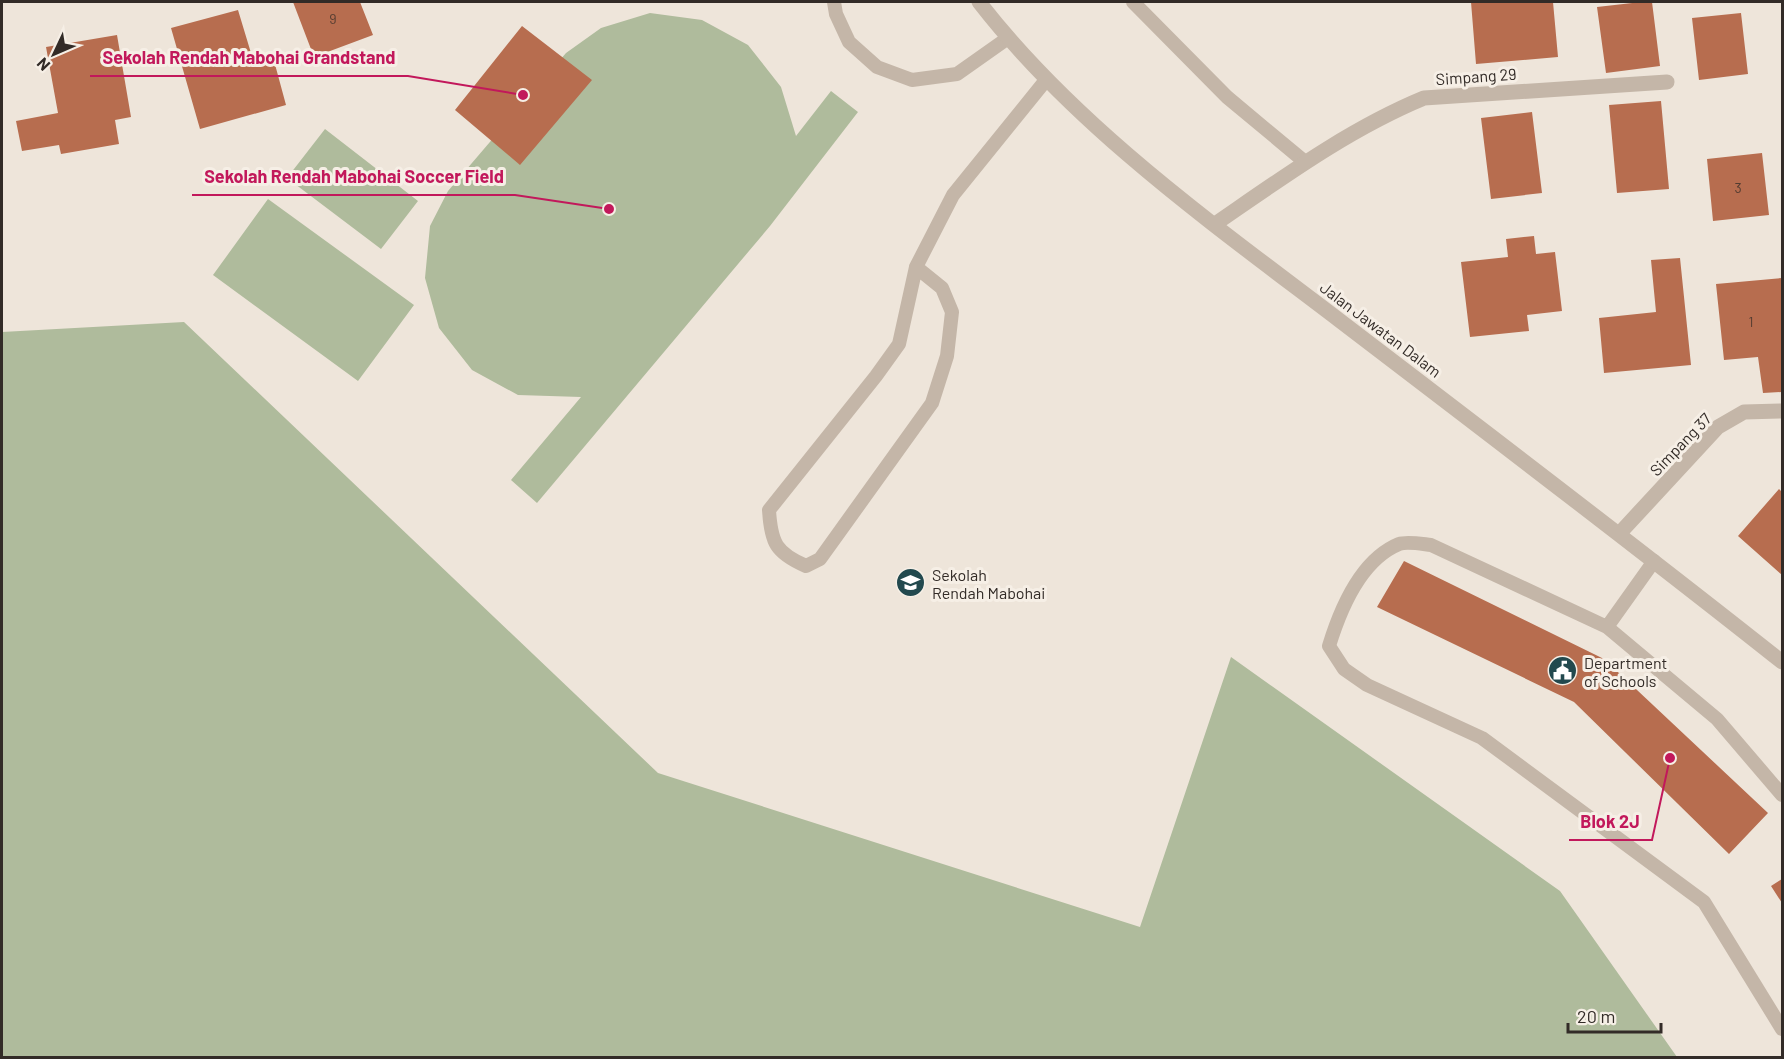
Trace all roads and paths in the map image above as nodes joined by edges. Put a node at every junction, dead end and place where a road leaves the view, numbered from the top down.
1 (834, 2) edge
2 (980, 2) edge
3 (1133, 2) edge
4 (1008, 38) junction
5 (1046, 80) junction
6 (1668, 81) dead end
7 (1305, 162) junction
8 (1215, 224) junction
9 (916, 267) junction
10 (1782, 411) edge
11 (1619, 534) junction
12 (1654, 561) junction
13 (1607, 627) junction
14 (1782, 662) edge
15 (1782, 795) edge
16 (1782, 1029) edge

1 - 4 lane
2 - 4 street, Jalan Jawatan Dalam
3 - 7 lane
4 - 5 street, Jalan Jawatan Dalam
5 - 8 street, Jalan Jawatan Dalam
5 - 9 lane
6 - 7 street, Simpang 29
7 - 8 street, Simpang 29
8 - 11 street, Jalan Jawatan Dalam
9 - 9 lane
10 - 11 street, Simpang 37
11 - 12 street, Jalan Jawatan Dalam
12 - 13 lane
12 - 14 street, Jalan Jawatan Dalam
13 - 15 lane
13 - 16 lane

